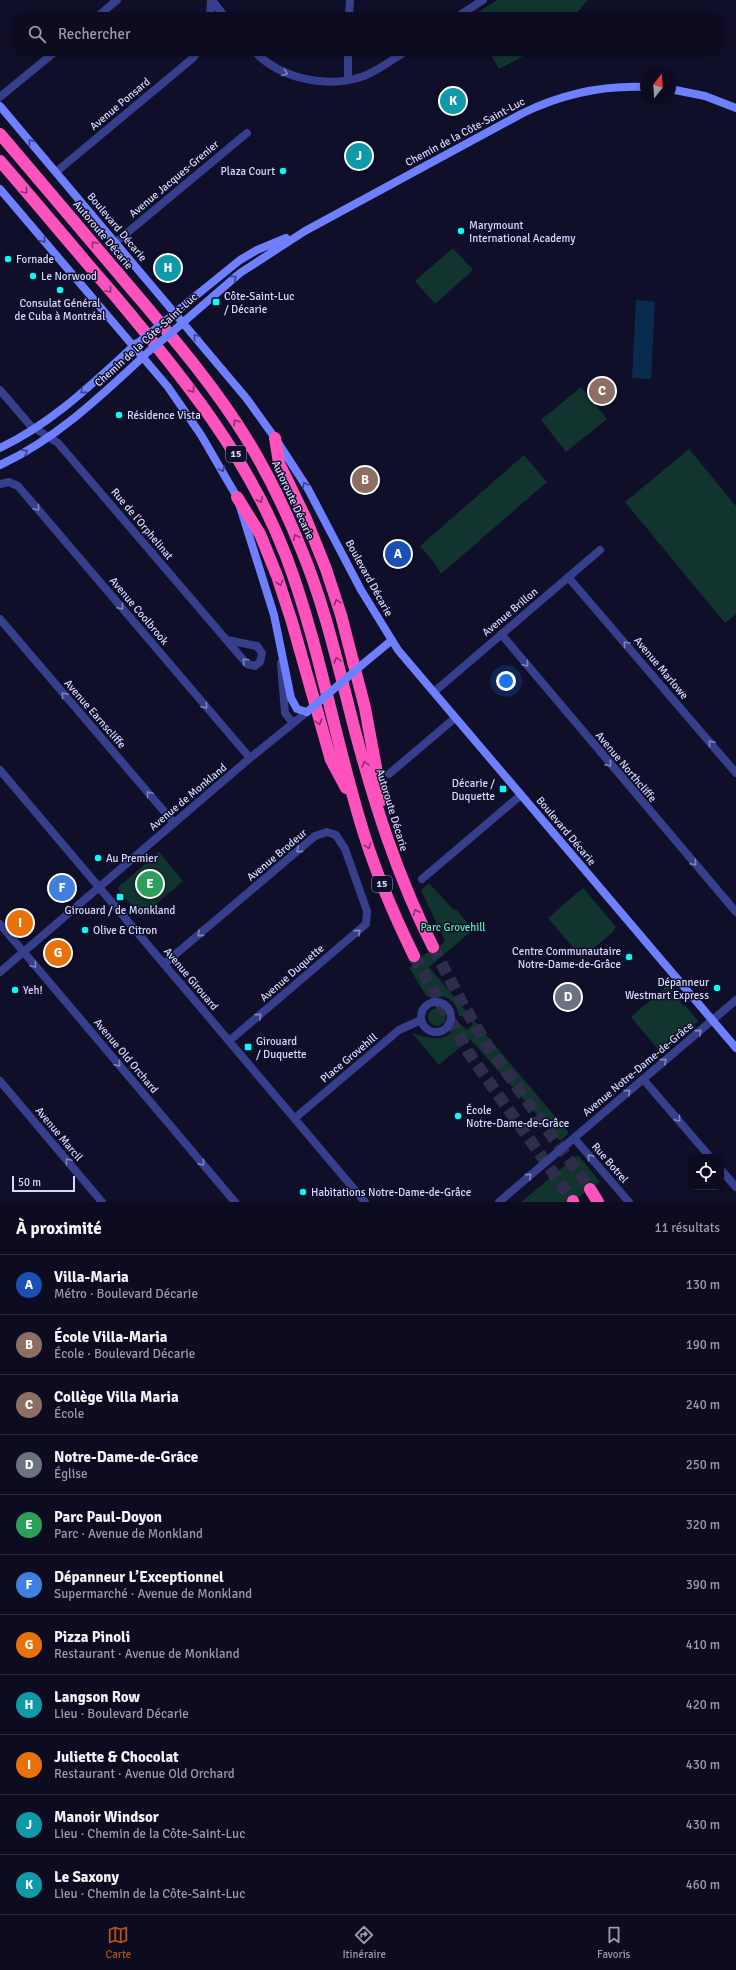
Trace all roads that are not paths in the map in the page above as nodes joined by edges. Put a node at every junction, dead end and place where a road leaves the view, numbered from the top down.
1 (117, 0) edge
2 (211, 0) edge
3 (350, 0) edge
4 (483, 0) edge
5 (103, 12) edge
6 (210, 12) edge
7 (221, 12) edge
8 (349, 12) edge
9 (465, 12) edge
10 (50, 56) edge
11 (194, 56) edge
12 (260, 56) edge
13 (348, 56) edge
14 (398, 56) edge
15 (348, 79) junction
16 (640, 87) edge
17 (676, 90) edge
18 (0, 97) edge
19 (0, 106) edge
20 (736, 108) edge
21 (247, 133) dead end
22 (0, 134) edge
23 (0, 161) edge
24 (56, 172) junction
25 (0, 189) edge
26 (305, 231) junction
27 (116, 242) junction
28 (172, 314) junction
29 (181, 324) junction
30 (136, 344) junction
31 (146, 355) junction
32 (0, 390) edge
33 (35, 429) junction
34 (50, 437) junction
35 (275, 438) junction
36 (0, 448) edge
37 (0, 465) edge
38 (0, 484) edge
39 (237, 497) junction
40 (600, 550) dead end
41 (568, 577) junction
42 (0, 620) edge
43 (501, 634) junction
44 (227, 640) dead end
45 (392, 640) junction
46 (281, 651) junction
47 (434, 692) junction
48 (307, 712) junction
49 (455, 718) junction
50 (293, 724) junction
51 (250, 758) junction
52 (0, 770) edge
53 (736, 773) edge
54 (389, 774) dead end
55 (521, 795) junction
56 (357, 809) junction
57 (174, 823) junction
58 (392, 855) junction
59 (422, 879) dead end
60 (99, 887) junction
61 (736, 912) edge
62 (367, 920) joint
63 (0, 924) edge
64 (433, 948) tunnel mouth
65 (24, 952) junction
66 (414, 956) tunnel mouth
67 (164, 964) junction
68 (0, 972) edge
69 (736, 1000) edge
70 (421, 1020) dead end
71 (712, 1020) junction
72 (229, 1041) junction
73 (736, 1048) edge
74 (644, 1079) junction
75 (0, 1081) edge
76 (294, 1118) junction
77 (574, 1138) junction
78 (707, 1154) edge
79 (724, 1173) edge
80 (736, 1187) edge
81 (590, 1189) tunnel mouth
82 (102, 1202) edge
83 (235, 1202) edge
84 (365, 1202) edge
85 (500, 1202) edge
86 (598, 1202) edge
87 (629, 1202) edge

1 - 5 street
2 - 6 street
2 - 7 street
3 - 8 street
4 - 9 street
10 - 18 street
11 - 24 street, Avenue Ponsard
12 -> 15 street
13 - 15 street
14 - 15 street
16 - 26 main road, Chemin de la Côte-Saint-Luc
17 - 20 main road
24 -> 19 main road, Boulevard Décarie
21 - 27 street, Avenue Jacques-Grenier
58 -> 22 highway, Autoroute Décarie / 15
23 -> 56 highway, 15
24 - 27 main road, Boulevard Décarie
25 -> 30 main road
26 - 28 main road, Chemin de la Côte-Saint-Luc
29 -> 26 main road, Chemin de la Côte-Saint-Luc
27 - 28 main road, Boulevard Décarie
28 - 29 main road, Boulevard Décarie
28 - 30 main road, Chemin de la Côte-Saint-Luc, bridge
29 - 31 main road, Chemin de la Côte-Saint-Luc, bridge
35 -> 29 main road, Boulevard Décarie
30 - 31 main road
30 -> 33 main road, Chemin de la Côte-Saint-Luc
31 - 34 main road, Chemin de la Côte-Saint-Luc
31 -> 39 main road
32 - 33 street
33 - 34 street, Rue de l'Orphelinat
33 - 36 main road, Chemin de la Côte-Saint-Luc
37 -> 34 main road, Chemin de la Côte-Saint-Luc
34 - 44 street, Rue de l'Orphelinat
45 -> 35 main road, Boulevard Décarie
58 -> 35 highway
38 -> 51 street, Avenue Coolbrook
39 - 46 main road
39 -> 56 highway
40 - 41 street, Avenue Brillon
41 - 43 street, Avenue Brillon
53 -> 41 street, Avenue Marlowe
57 -> 42 street, Avenue Earnscliffe
43 - 47 street, Avenue Brillon
43 -> 61 street, Avenue Northcliffe
45 - 47 main road, Boulevard Décarie
45 - 48 main road, Avenue de Monkland, bridge
46 - 48 main road
46 - 50 street
47 - 49 main road, Boulevard Décarie
48 - 50 street, Avenue de Monkland
49 - 54 street
49 - 55 main road, Boulevard Décarie
50 - 51 street, Avenue de Monkland
51 - 57 street, Avenue de Monkland
52 - 60 street, Avenue Girouard
55 - 59 street
55 - 71 main road, Boulevard Décarie
56 -> 66 highway, 15
57 - 60 street, Avenue de Monkland
64 -> 58 highway, Autoroute Décarie / 15
60 - 65 street, Avenue de Monkland
60 - 67 street, Avenue Girouard
62 -> 67 street, Avenue Brodeur
72 -> 62 street, Avenue Duquette
63 - 65 street, Avenue Old Orchard
65 - 68 street, Avenue de Monkland
65 -> 83 street, Avenue Old Orchard
67 - 72 street, Avenue Girouard
69 - 71 street, Avenue Notre-Dame-de-Grâce
70 - 76 street, Place Grovehill
71 - 73 main road, Boulevard Décarie
74 -> 71 street, Avenue Notre-Dame-de-Grâce
72 - 76 street, Avenue Girouard
77 -> 74 street, Avenue Notre-Dame-de-Grâce
74 -> 78 street
82 -> 75 street, Avenue Marcil
76 - 84 street, Avenue Girouard
85 -> 77 street, Avenue Notre-Dame-de-Grâce
87 -> 77 street, Rue Botrel
79 - 80 street
81 - 86 highway

